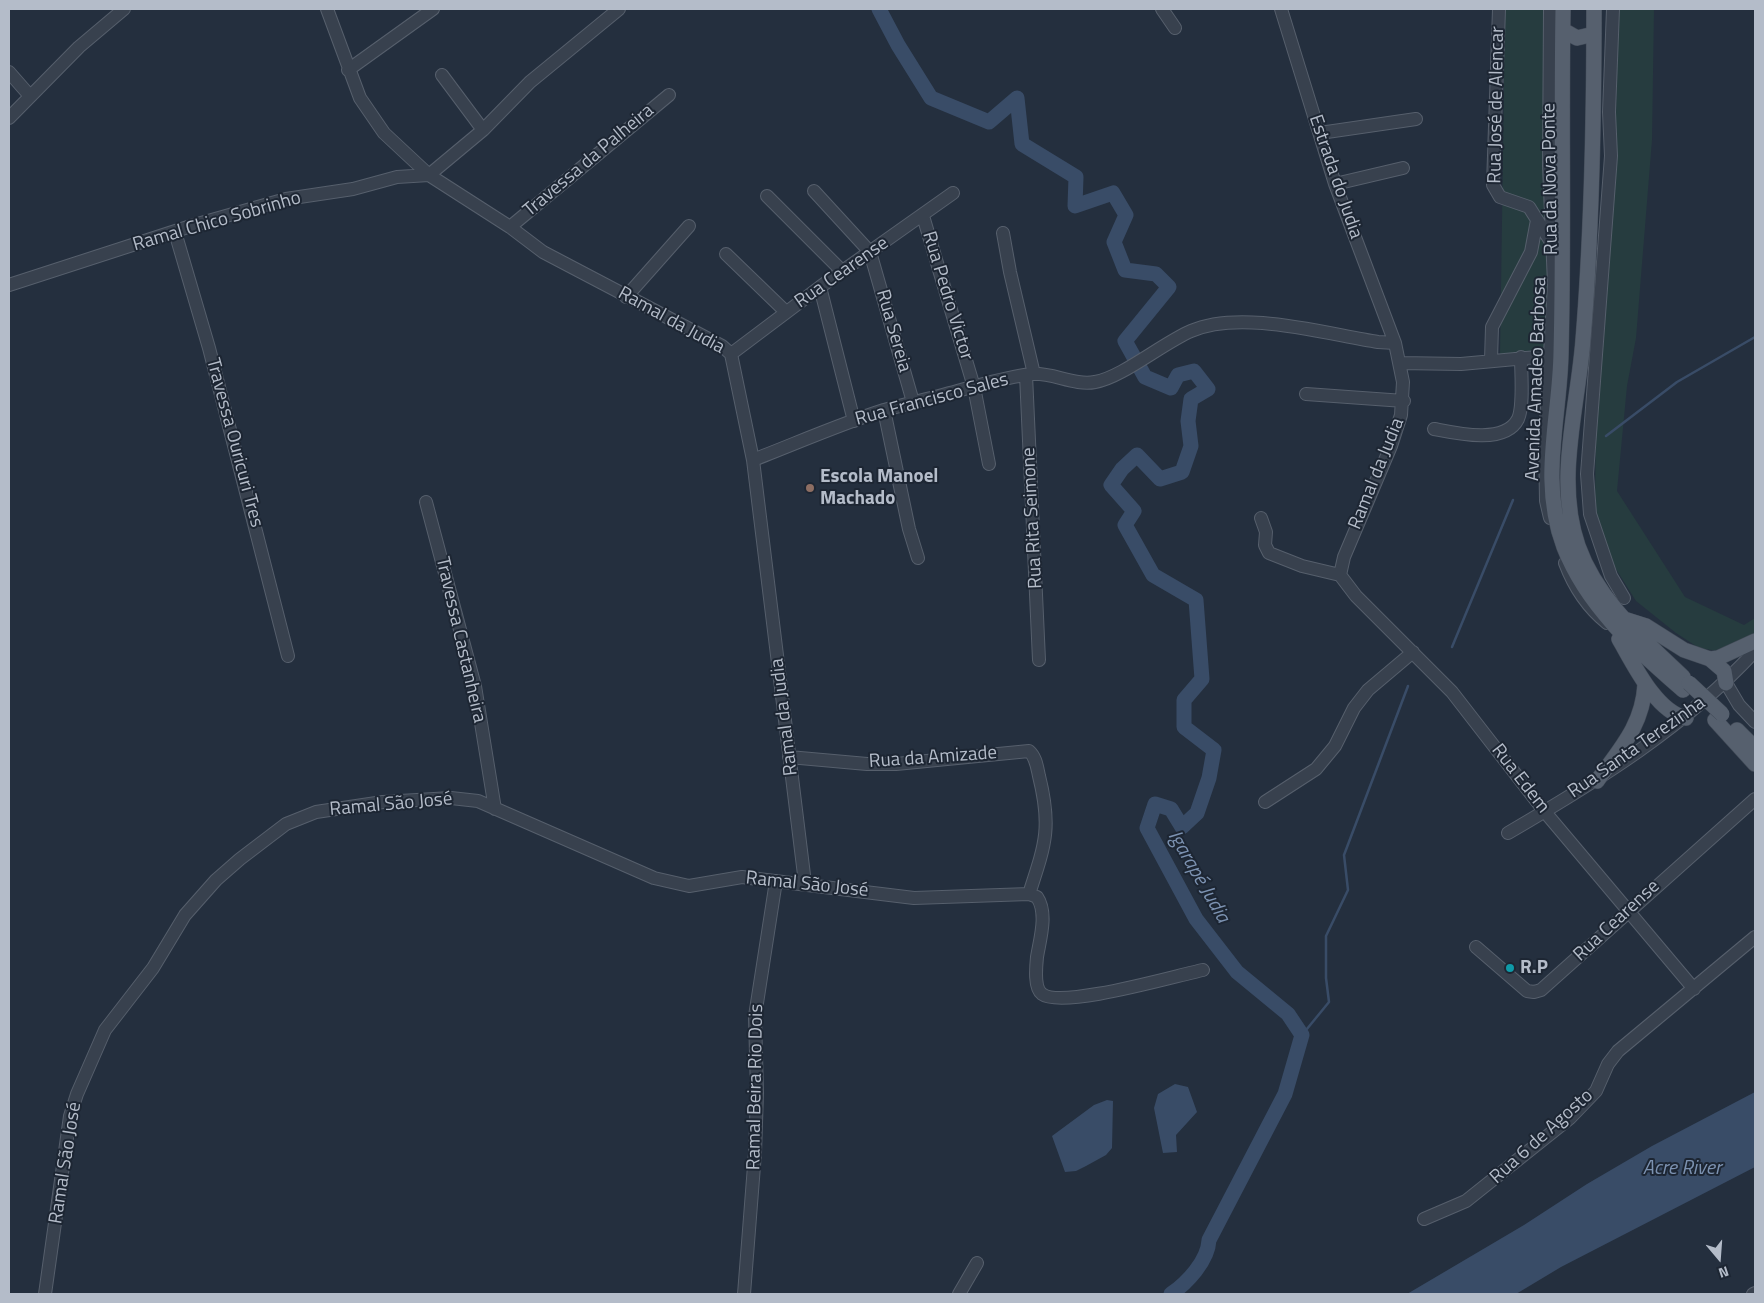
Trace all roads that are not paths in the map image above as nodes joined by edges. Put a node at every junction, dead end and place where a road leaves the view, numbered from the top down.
1 (124, 9) edge
2 (327, 9) edge
3 (433, 9) edge
4 (619, 9) edge
5 (1162, 9) edge
6 (1281, 9) edge
7 (1499, 9) edge
8 (1550, 9) edge
9 (1563, 9) edge
10 (1594, 9) edge
11 (1613, 9) edge
12 (1175, 28) dead end
13 (1563, 30) junction
14 (1594, 34) junction
15 (348, 70) junction
16 (9, 72) edge
17 (442, 75) dead end
18 (669, 95) dead end
19 (30, 96) junction
20 (9, 118) edge
21 (1416, 119) dead end
22 (483, 130) junction
23 (1320, 133) junction
24 (1403, 168) dead end
25 (429, 175) junction
26 (1335, 184) junction
27 (814, 191) dead end
28 (953, 193) dead end
29 (767, 196) dead end
30 (923, 216) junction
31 (1537, 220) junction
32 (689, 226) dead end
33 (510, 227) junction
34 (175, 232) junction
35 (1004, 233) dead end
36 (1552, 244) junction
37 (870, 252) junction
38 (726, 254) dead end
39 (1562, 260) junction
40 (842, 271) junction
41 (9, 285) edge
42 (820, 287) junction
43 (626, 297) junction
44 (786, 312) junction
45 (1395, 342) junction
46 (731, 354) junction
47 (1556, 355) junction
48 (1521, 357) junction
49 (1491, 360) junction
50 (1400, 363) junction
51 (1030, 374) junction
52 (974, 387) junction
53 (1306, 394) dead end
54 (1404, 401) junction
55 (913, 402) junction
56 (884, 410) junction
57 (854, 421) junction
58 (1434, 428) dead end
59 (753, 460) junction
60 (989, 464) dead end
61 (426, 502) dead end
62 (1261, 518) dead end
63 (918, 558) dead end
64 (1340, 575) junction
65 (1624, 598) dead end
66 (1615, 622) junction
67 (1755, 641) edge
68 (1755, 651) edge
69 (1413, 652) junction
70 (288, 656) dead end
71 (1710, 658) junction
72 (1039, 660) dead end
73 (1726, 683) junction
74 (1645, 684) junction
75 (1718, 717) junction
76 (1686, 718) junction
77 (1755, 722) edge
78 (1755, 748) edge
79 (789, 757) junction
80 (1755, 764) edge
81 (1596, 781) junction
82 (1755, 799) edge
83 (1265, 802) dead end
84 (495, 809) junction
85 (1545, 812) junction
86 (1508, 833) dead end
87 (776, 882) junction
88 (805, 883) junction
89 (1029, 894) junction
90 (1628, 910) junction
91 (1755, 937) edge
92 (1476, 947) dead end
93 (1203, 970) dead end
94 (1694, 989) junction
95 (1424, 1219) dead end
96 (978, 1263) dead end
97 (44, 1294) edge
98 (744, 1294) edge
99 (959, 1294) edge

1 - 19 street
2 - 15 street, Ramal da Judia
3 - 15 street
4 - 22 street
5 - 12 street
6 - 23 street, Estrada do Judia
7 - 31 street, Rua José de Alencar
8 - 36 street, Rua da Nova Ponte
9 - 13 main road, Avenida Amadeo Barbosa
10 - 14 main road, Avenida Amadeo Barbosa
11 - 65 street
13 - 14 main road
13 - 39 main road, Avenida Amadeo Barbosa
14 - 66 main road, Avenida Amadeo Barbosa
15 - 25 street, Ramal da Judia
16 - 19 street
17 - 22 street
18 - 33 street, Travessa da Palheira
19 - 20 street
21 - 23 street
22 - 25 street
23 - 26 street, Estrada do Judia
24 - 26 street
25 - 33 street, Ramal da Judia
25 - 34 street, Ramal Chico Sobrinho
26 - 45 street, Estrada do Judia
27 - 37 street, Rua Sereia
28 - 30 street, Rua Cearense
29 - 40 street
30 - 37 street, Rua Cearense
30 - 52 street, Rua Pedro Victor
31 - 36 street, Rua José de Alencar
31 - 49 street
32 - 43 street
33 - 43 street, Ramal da Judia
34 - 41 street, Ramal Chico Sobrinho
34 - 70 street, Travessa Ouricuri Tres
35 - 51 street
36 - 39 street, Rua José de Alencar
36 - 47 street, Rua da Nova Ponte
37 - 40 street, Rua Cearense
37 - 55 street, Rua Sereia
38 - 44 street
39 - 47 main road, Avenida Amadeo Barbosa
40 - 42 street, Rua Cearense
42 - 44 street, Rua Cearense
42 - 57 street
43 - 46 street, Ramal da Judia
44 - 46 street, Rua Cearense
45 - 50 street, Ramal da Judia
45 - 51 street, Rua Francisco Sales
46 - 59 street, Ramal da Judia
47 - 48 street
47 - 66 main road, Avenida Amadeo Barbosa
48 - 49 street
48 - 58 street
49 - 50 street
50 - 54 street, Ramal da Judia
51 - 52 street, Rua Francisco Sales
51 - 72 street, Rua Rita Seimone
52 - 55 street, Rua Francisco Sales
52 - 60 street, Rua Pedro Victor
53 - 54 street
54 - 64 street, Ramal da Judia
55 - 56 street, Rua Francisco Sales
56 - 57 street, Rua Francisco Sales
56 - 63 street
57 - 59 street, Rua Francisco Sales
59 - 79 street, Ramal da Judia
61 - 84 street, Travessa Castanheira
62 - 64 street
64 - 69 street, Rua Edem
66 - 71 main road
66 - 74 main road
66 - 75 main road, Avenida Amadeo Barbosa, bridge
67 - 71 main road
68 - 73 street, Rua Santa Terezinha
69 - 83 street
69 - 85 street, Rua Edem
71 - 73 main road
73 - 76 street, Rua Santa Terezinha
73 - 77 street
74 - 76 main road
74 - 81 main road
75 - 78 main road, Avenida Amadeo Barbosa
75 - 80 main road, Avenida Amadeo Barbosa
76 - 81 street, Rua Santa Terezinha
79 - 88 street, Ramal da Judia
79 - 89 street, Rua da Amizade
81 - 85 street, Rua Santa Terezinha
82 - 90 street, Rua Cearense
84 - 87 street, Ramal São José
84 - 97 street, Ramal São José
85 - 86 street, Rua Santa Terezinha
85 - 90 street, Rua Edem
87 - 88 street, Ramal São José
87 - 98 street, Ramal Beira Rio Dois
88 - 89 street, Ramal São José
89 - 93 street
90 - 92 street, Rua Cearense
90 - 94 street, Rua Edem
91 - 94 street, Rua 6 de Agosto
94 - 95 street, Rua 6 de Agosto
96 - 99 street

